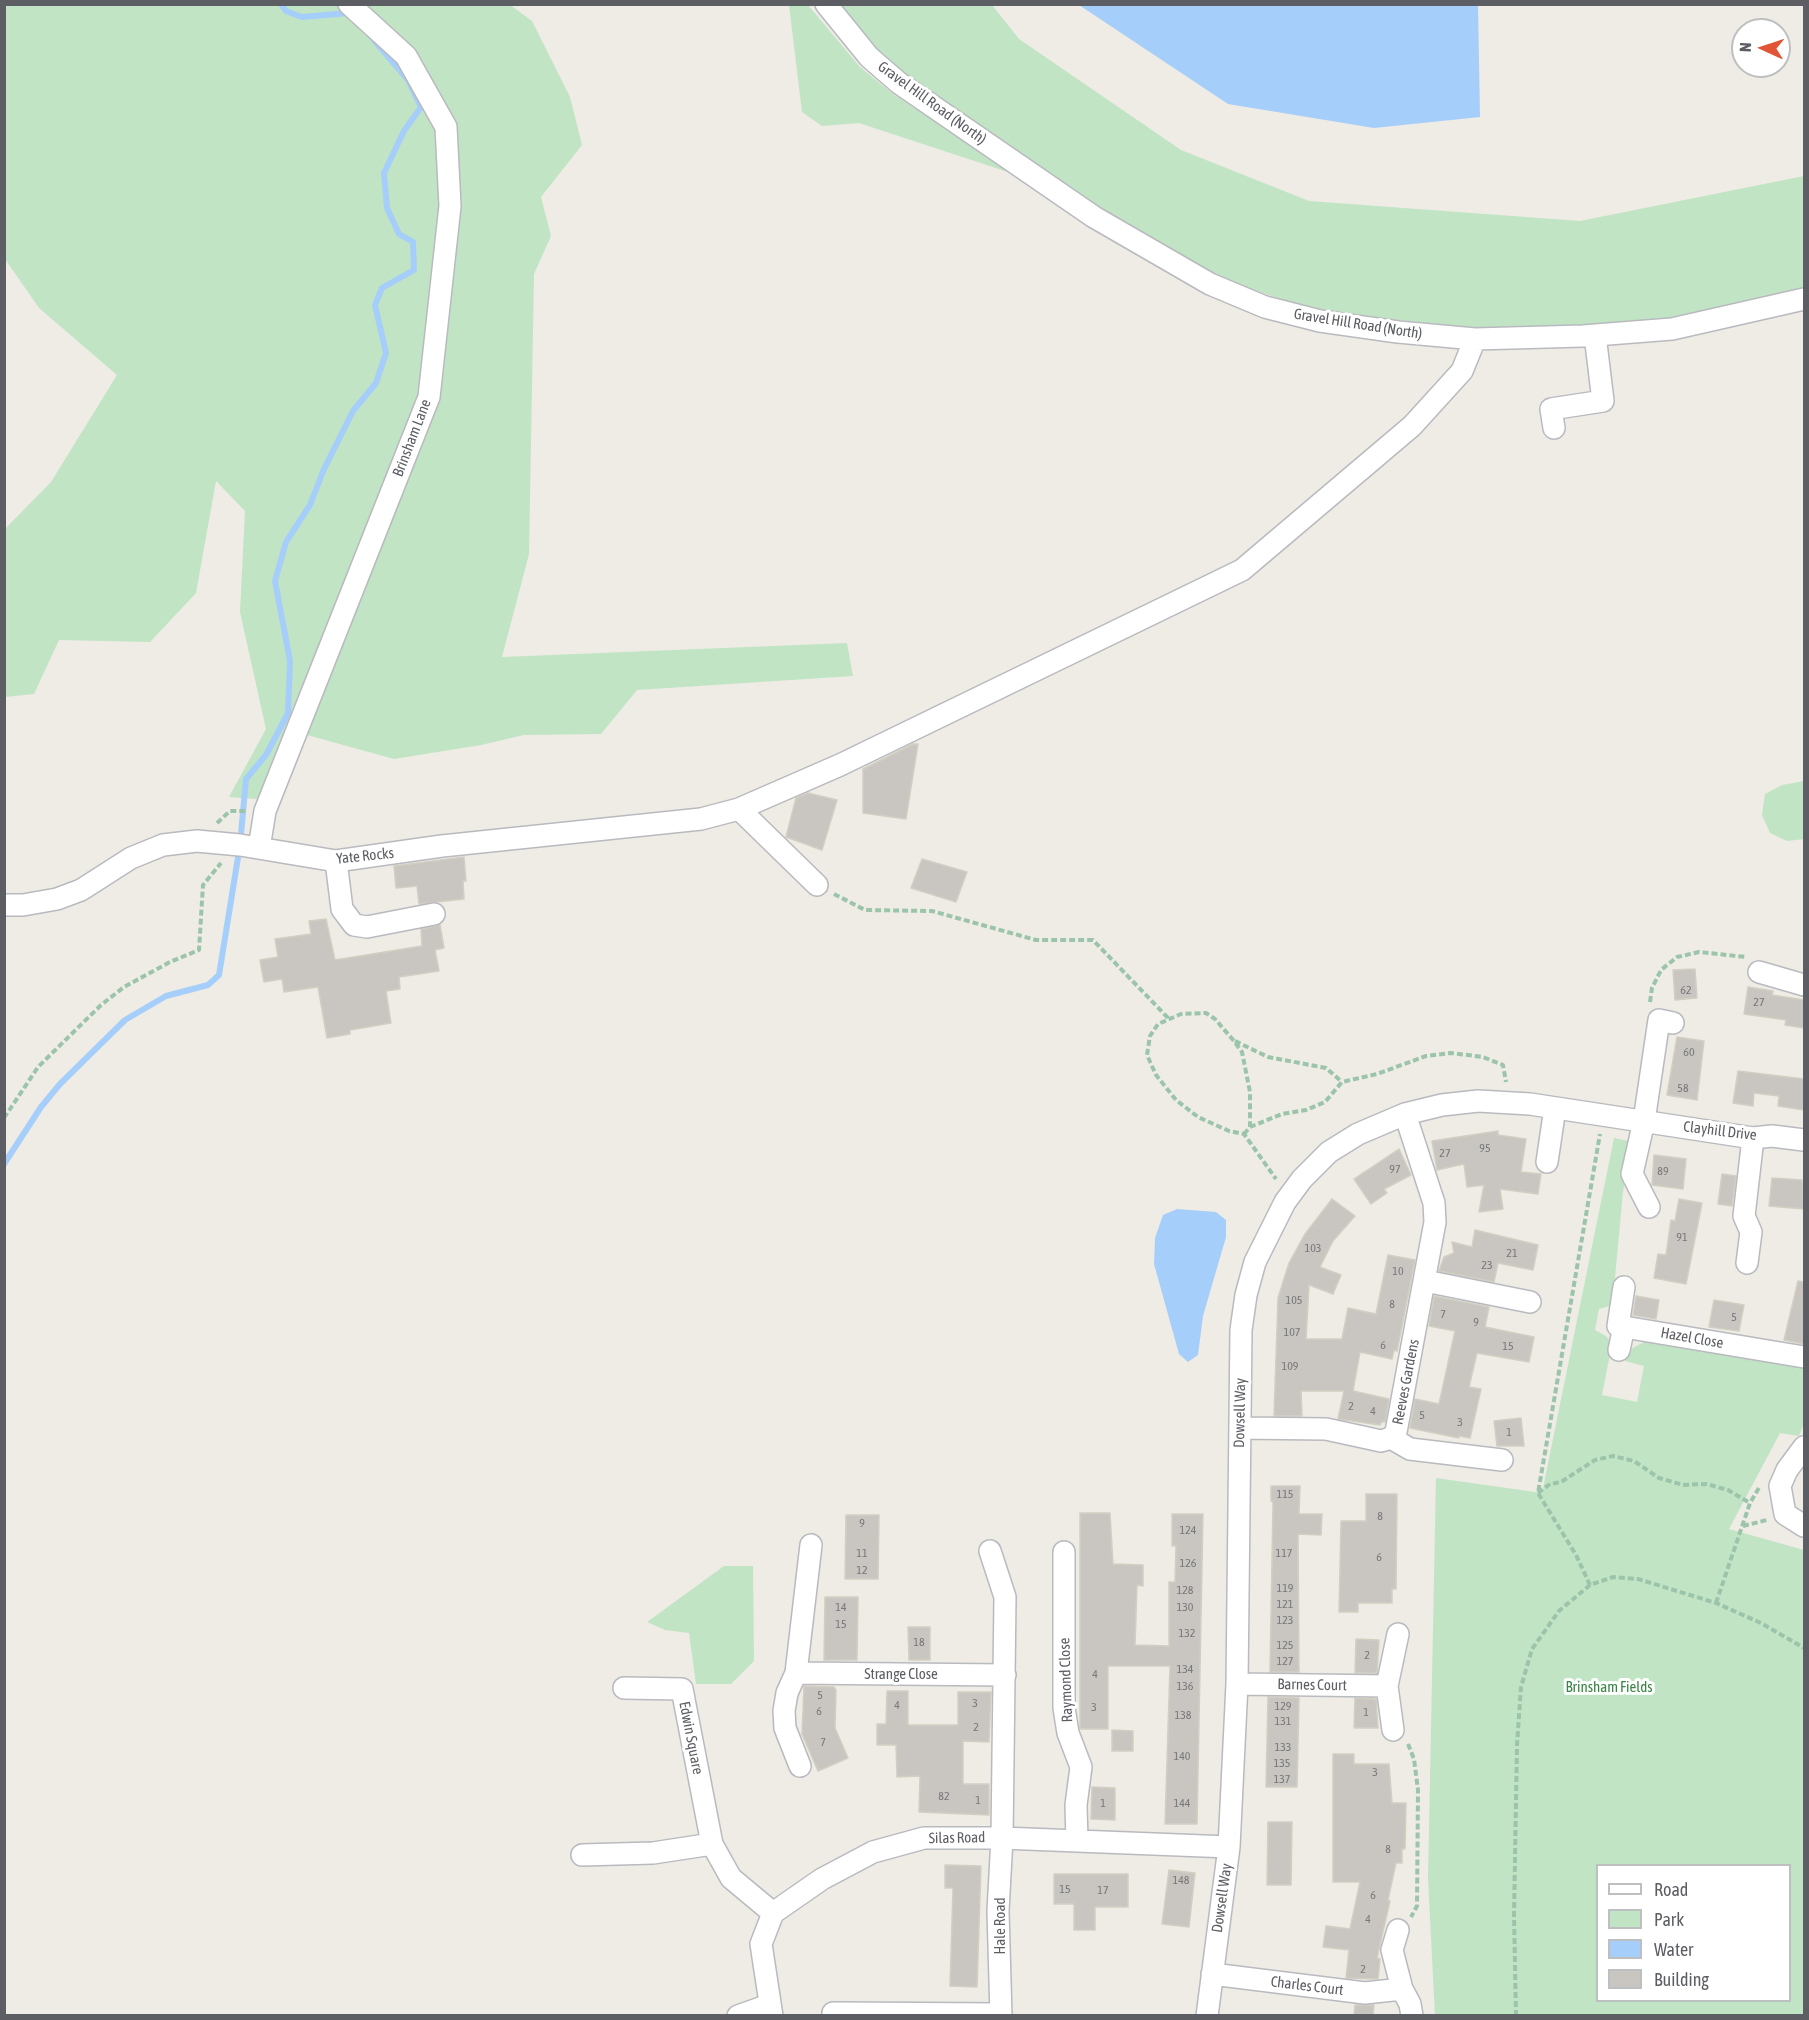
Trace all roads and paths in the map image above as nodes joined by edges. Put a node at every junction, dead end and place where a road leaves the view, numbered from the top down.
1 (350, 4) edge
2 (826, 4) edge
3 (1804, 299) edge
4 (1594, 335) junction
5 (1475, 339) junction
6 (1554, 428) dead end
7 (739, 809) junction
8 (231, 844) junction
9 (259, 848) junction
10 (336, 861) junction
11 (817, 885) joint
12 (4, 905) edge
13 (434, 914) dead end
14 (1756, 966) joint
15 (1804, 985) edge
16 (1649, 1012) dead end
17 (1169, 1020) junction
18 (1673, 1023) dead end
19 (1234, 1041) junction
20 (1342, 1082) junction
21 (1509, 1103) junction
22 (1556, 1108) junction
23 (1405, 1114) junction
24 (1604, 1114) junction
25 (4, 1118) edge
26 (1640, 1120) junction
27 (1250, 1127) junction
28 (1244, 1134) junction
29 (1753, 1138) junction
30 (1804, 1140) edge
31 (1547, 1162) dead end
32 (1285, 1202) junction
33 (1649, 1207) dead end
34 (1747, 1263) dead end
35 (1425, 1281) junction
36 (1624, 1287) dead end
37 (1530, 1302) dead end
38 (1624, 1327) junction
39 (1619, 1350) dead end
40 (1804, 1357) edge
41 (1240, 1428) junction
42 (1391, 1438) junction
43 (1804, 1448) edge
44 (1502, 1460) dead end
45 (1538, 1493) junction
46 (1750, 1503) dead end
47 (1804, 1526) edge
48 (1741, 1532) dead end
49 (811, 1545) dead end
50 (990, 1551) dead end
51 (1064, 1552) dead end
52 (1590, 1585) junction
53 (1716, 1603) junction
54 (1398, 1634) dead end
55 (1804, 1648) edge
56 (796, 1673) junction
57 (1005, 1675) junction
58 (1237, 1684) junction
59 (1387, 1686) junction
60 (624, 1688) dead end
61 (1393, 1730) joint
62 (800, 1766) dead end
63 (1002, 1838) junction
64 (1077, 1841) junction
65 (712, 1844) junction
66 (1229, 1846) junction
67 (582, 1855) dead end
68 (773, 1913) junction
69 (1398, 1930) joint
70 (1212, 1974) junction
71 (1401, 1989) junction
72 (770, 2010) edge
73 (1001, 2015) edge
74 (738, 2016) edge
75 (833, 2016) edge
76 (1207, 2016) edge
77 (1412, 2016) edge
78 (1516, 2016) edge

1 - 9 street, Brinsham Lane
2 - 5 street, Gravel Hill Road (North)
3 - 4 street, Gravel Hill Road (North)
4 - 5 street, Gravel Hill Road (North)
4 - 6 street
5 - 7 street, Yate Rocks
7 - 10 street, Yate Rocks
7 - 11 street
8 - 9 street, Yate Rocks
8 - 12 street, Yate Rocks
8 - 25 path
9 - 10 street, Yate Rocks
10 - 13 street
11 - 17 path
14 - 15 street
14 - 16 path
17 - 19 path
17 - 28 path
18 - 26 street
19 - 20 path
19 - 27 path
20 - 21 path
20 - 27 path
21 - 22 street, Dowsell Way
21 - 23 street, Dowsell Way
22 - 24 street, Dowsell Way
22 - 31 street
23 - 32 street, Dowsell Way
23 - 35 street, Reeves Gardens
24 - 26 street, Dowsell Way
24 - 45 path
26 - 29 street, Clayhill Drive
26 - 33 street
27 - 28 path
28 - 32 path
29 - 30 street, Clayhill Drive
29 - 34 street
32 - 41 street, Dowsell Way
35 - 37 street
35 - 42 street, Reeves Gardens
36 - 38 street
38 - 39 street
38 - 40 street, Hazel Close
41 - 42 street, Reeves Gardens
41 - 58 street, Dowsell Way
42 - 44 street
43 - 47 street
45 - 46 path
45 - 52 path
48 - 53 path
49 - 56 street
50 - 57 street
51 - 64 street, Raymond Close
52 - 53 path
52 - 78 path
53 - 55 path
54 - 59 street
56 - 57 street, Strange Close
56 - 62 street
57 - 63 street
58 - 59 street, Barnes Court
58 - 66 street, Dowsell Way
59 - 61 street
60 - 65 street, Edwin Square
61 - 69 path
63 - 64 street, Silas Road
63 - 68 street, Silas Road
63 - 73 street, Hale Road
64 - 66 street, Silas Road
65 - 67 street
65 - 68 street, Edwin Square
66 - 70 street, Dowsell Way
68 - 72 street
69 - 71 street
70 - 71 street, Charles Court
70 - 76 street, Dowsell Way
71 - 77 street
72 - 74 street
73 - 75 street, Hale Road

